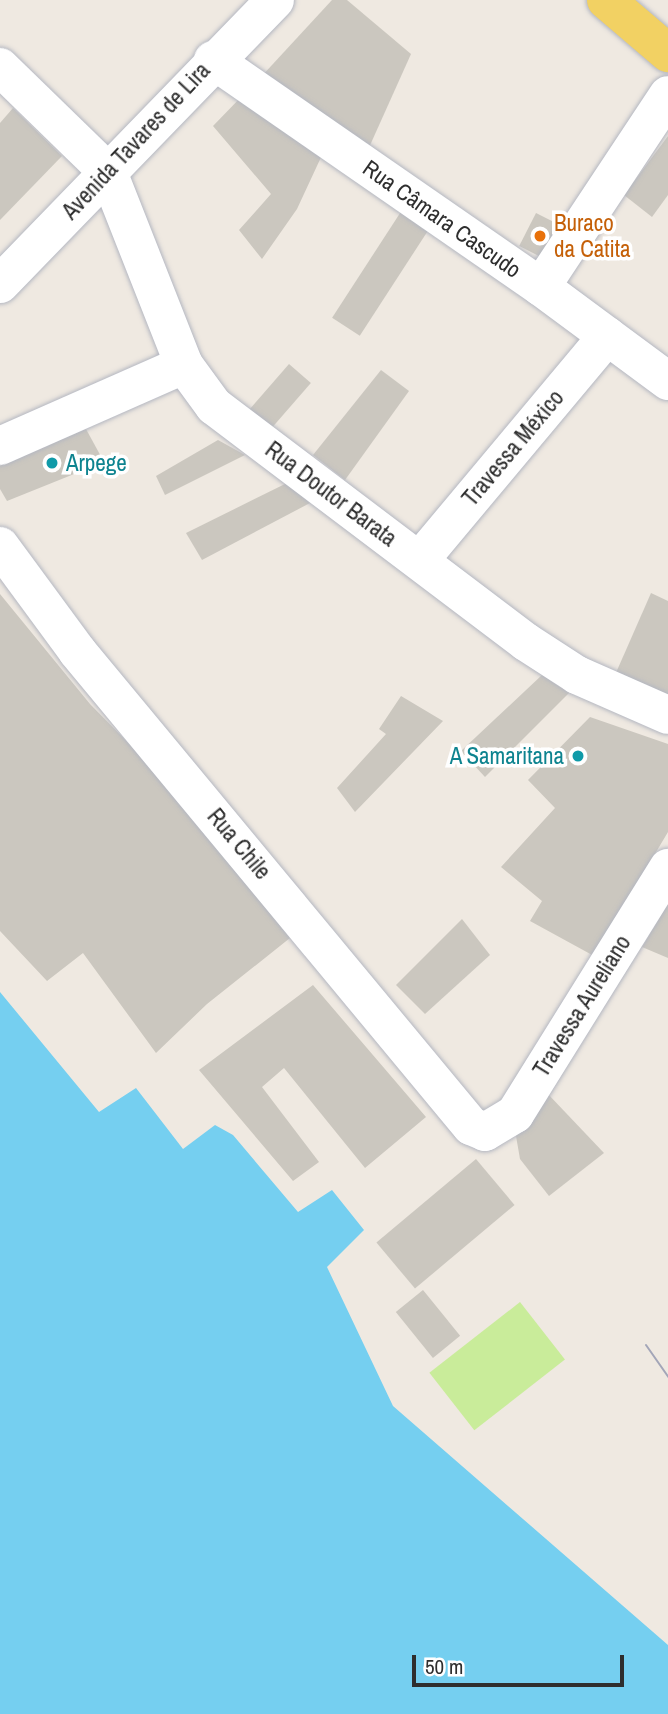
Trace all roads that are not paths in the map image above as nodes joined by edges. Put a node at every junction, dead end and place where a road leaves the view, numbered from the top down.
1 (275, 0) edge
2 (606, 0) edge
3 (668, 53) edge
4 (213, 60) junction
5 (0, 67) edge
6 (668, 95) edge
7 (108, 172) junction
8 (0, 284) edge
9 (541, 287) junction
10 (607, 336) junction
11 (184, 365) junction
12 (668, 382) edge
13 (0, 446) edge
14 (0, 546) edge
15 (420, 560) junction
16 (668, 715) edge
17 (668, 869) edge
18 (485, 1132) joint

1 - 4 street, Avenida Tavares de Lira
2 - 3 main road
4 - 7 street, Avenida Tavares de Lira
4 - 9 street, Rua Câmara Cascudo
5 - 7 street
6 - 9 street
7 - 8 street, Avenida Tavares de Lira
7 - 11 street, Rua Doutor Barata
9 - 10 street, Rua Câmara Cascudo
10 - 12 street, Rua Câmara Cascudo
10 - 15 street, Travessa México
11 - 13 street
11 - 15 street, Rua Doutor Barata
14 - 18 street, Rua Chile
15 - 16 street, Rua Doutor Barata
17 - 18 street, Travessa Aureliano

